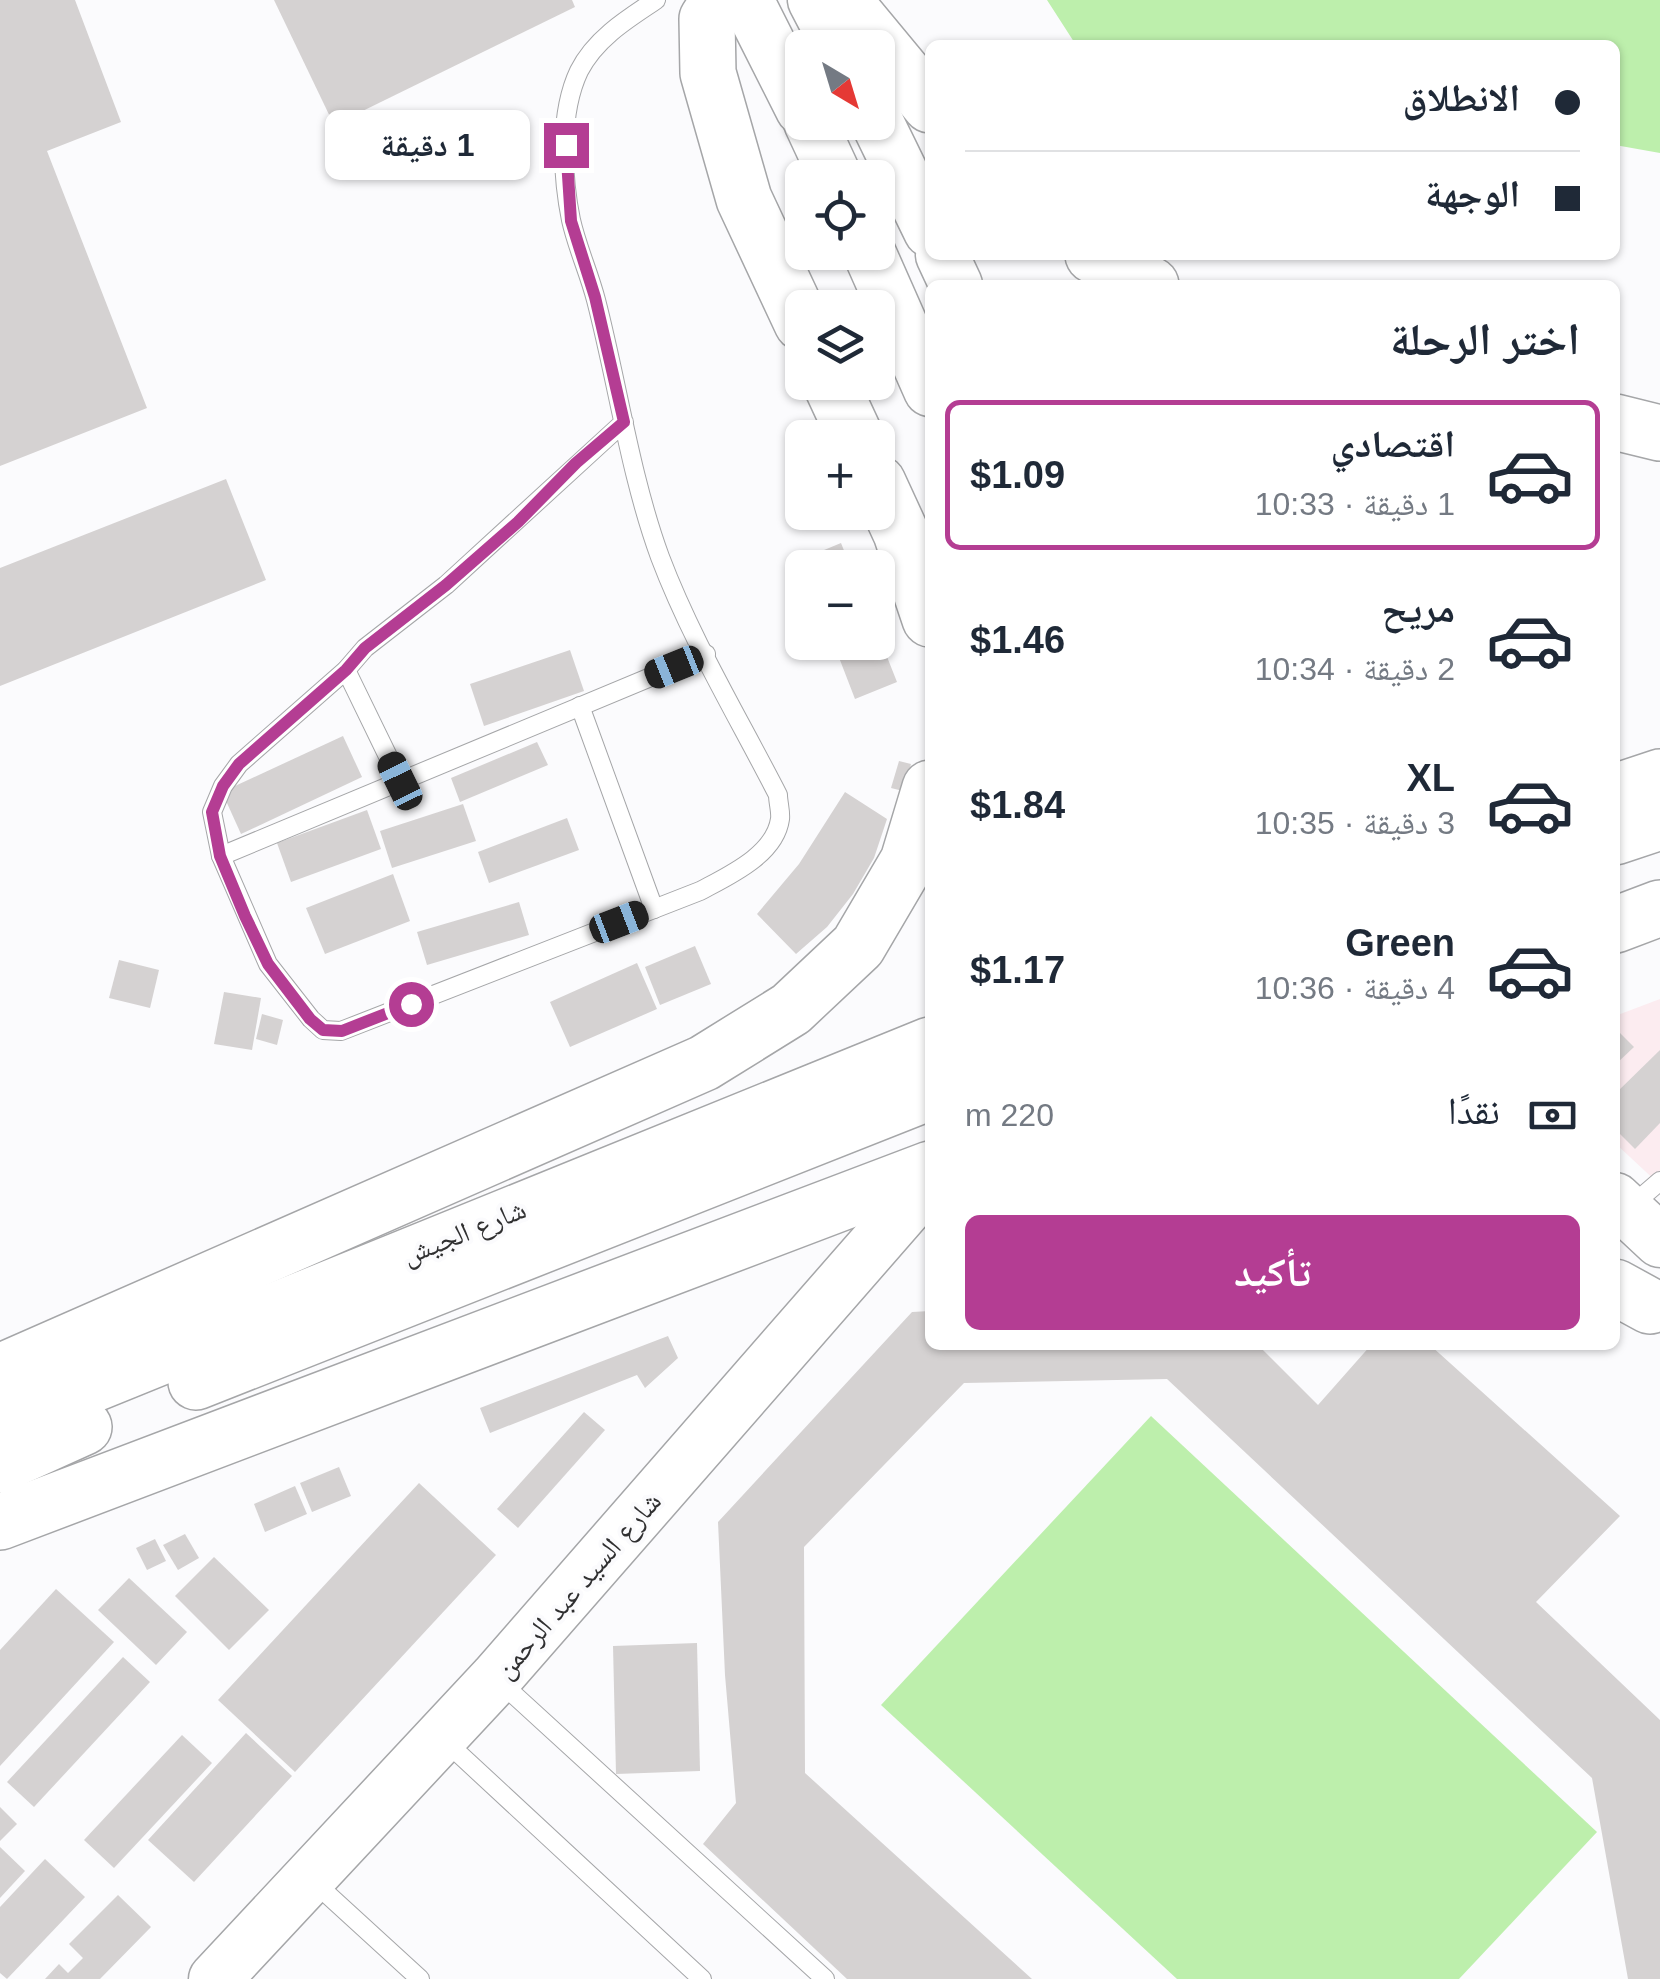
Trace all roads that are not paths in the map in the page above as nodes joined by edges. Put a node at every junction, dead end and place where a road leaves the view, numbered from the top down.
1 (656, 0) edge
2 (719, 0) edge
3 (747, 0) edge
4 (814, 0) edge
5 (844, 0) edge
6 (830, 30) edge
7 (785, 75) edge
8 (925, 100) edge
9 (886, 140) edge
10 (925, 221) edge
11 (1102, 260) edge
12 (876, 270) edge
13 (1141, 280) edge
14 (786, 290) edge
15 (925, 379) edge
16 (624, 422) junction
17 (1620, 423) edge
18 (1660, 433) edge
19 (895, 521) edge
20 (925, 604) edge
21 (706, 654) junction
22 (346, 670) junction
23 (580, 706) junction
24 (1660, 777) edge
25 (400, 781) junction
26 (1620, 790) edge
27 (925, 805) edge
28 (1660, 822) edge
29 (1620, 835) edge
30 (220, 856) junction
31 (1660, 908) edge
32 (654, 909) junction
33 (1620, 922) edge
34 (925, 1047) edge
35 (925, 1094) edge
36 (925, 1171) edge
37 (925, 1187) edge
38 (0, 1372) edge
39 (0, 1422) edge
40 (0, 1465) edge
41 (0, 1522) edge
42 (496, 1678) junction
43 (442, 1738) junction
44 (309, 1878) junction
45 (215, 1979) edge
46 (420, 1979) edge
47 (702, 1979) edge
48 (826, 1979) edge

1 - 16 lane
2 - 14 highway
3 - 7 street
4 - 6 street
5 - 8 highway
9 - 10 street
11 - 13 highway
12 - 15 street
16 - 21 lane
16 - 22 lane
17 - 18 highway
19 - 20 highway
21 - 23 lane
21 - 32 lane
22 - 25 lane
22 - 30 lane
23 - 25 lane
23 - 32 lane
24 - 26 highway
25 - 30 lane
27 - 38 highway
28 - 29 highway
30 - 32 lane
31 - 33 highway
34 - 39 highway, شارع الجيش
35 - 40 highway, شارع الجيش
36 - 41 highway
37 - 42 street, شارع السيد عبد الرحمن
42 - 43 street, شارع السيد عبد الرحمن
42 - 48 lane
43 - 44 street, شارع السيد عبد الرحمن
43 - 47 lane
44 - 45 street, شارع السيد عبد الرحمن
44 - 46 lane

